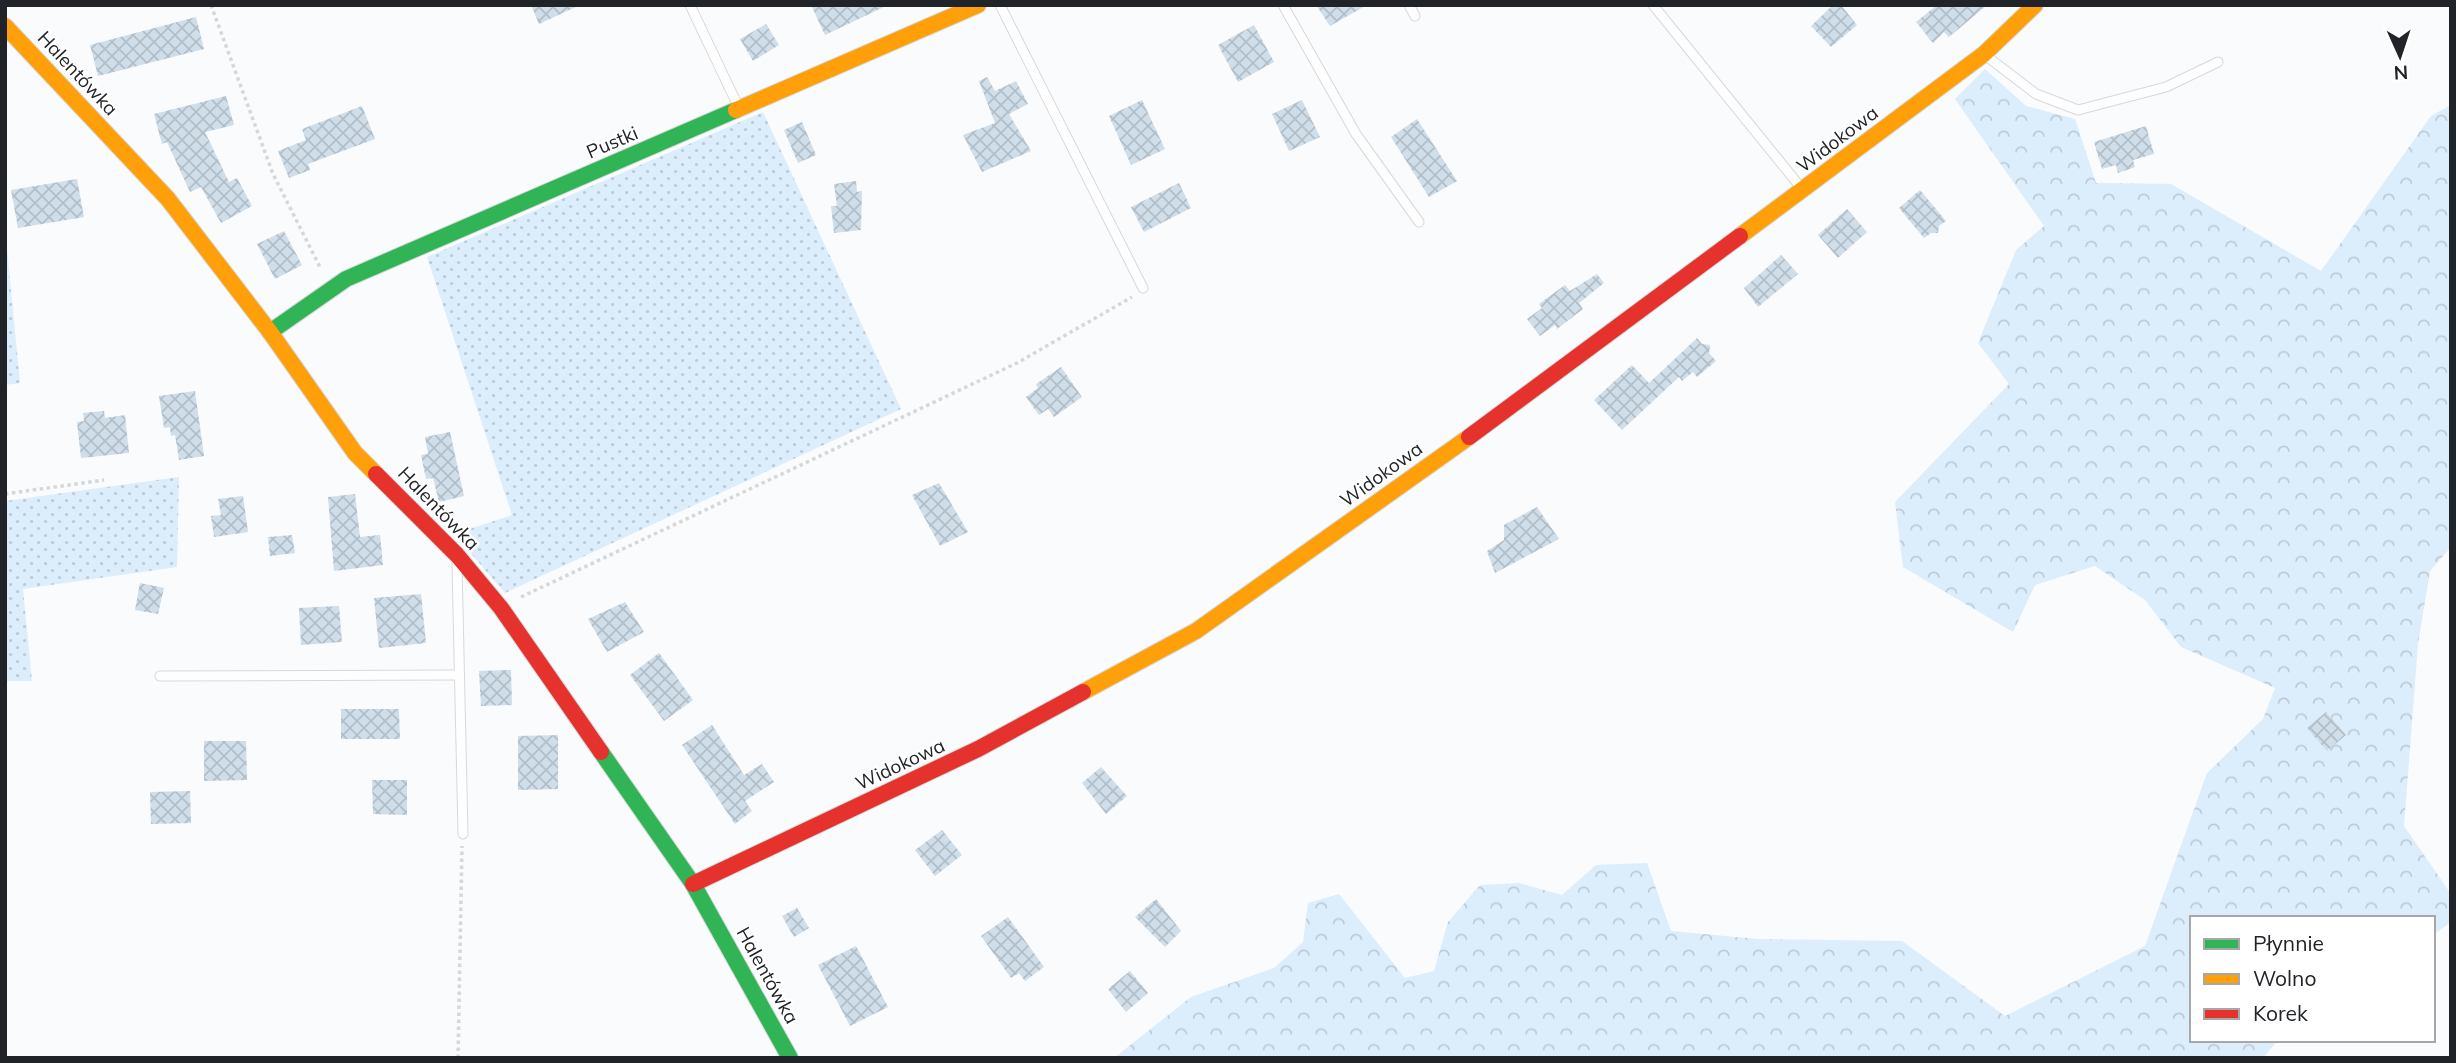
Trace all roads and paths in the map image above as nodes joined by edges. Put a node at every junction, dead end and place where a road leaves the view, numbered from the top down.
1 (211, 5) edge
2 (690, 5) edge
3 (978, 5) edge
4 (1000, 5) edge
5 (1283, 5) edge
6 (1409, 5) edge
7 (1653, 5) edge
8 (2035, 5) edge
9 (1415, 16) dead end
10 (5, 26) edge
11 (1984, 54) junction
12 (2218, 62) dead end
13 (740, 110) junction
14 (1803, 190) junction
15 (1419, 222) dead end
16 (1143, 288) joint
17 (331, 289) junction
18 (270, 332) junction
19 (104, 481) dead end
20 (5, 494) edge
21 (457, 555) junction
22 (500, 608) junction
23 (459, 675) junction
24 (160, 676) dead end
25 (463, 834) joint
26 (693, 884) junction
27 (458, 1058) edge
28 (790, 1058) edge

1 - 17 path
2 - 13 lane
3 - 13 street, Pustki
4 - 16 lane
5 - 15 lane
6 - 9 lane
7 - 14 lane
8 - 11 street, Widokowa
10 - 18 street, Halentówka
11 - 12 lane
11 - 14 street, Widokowa
13 - 17 street, Pustki
14 - 26 street, Widokowa
16 - 22 path
17 - 18 street, Pustki
18 - 21 street, Halentówka
19 - 20 path
21 - 22 street, Halentówka
21 - 23 lane
22 - 26 street, Halentówka
23 - 24 lane
23 - 25 lane
25 - 27 path
26 - 28 street, Halentówka

